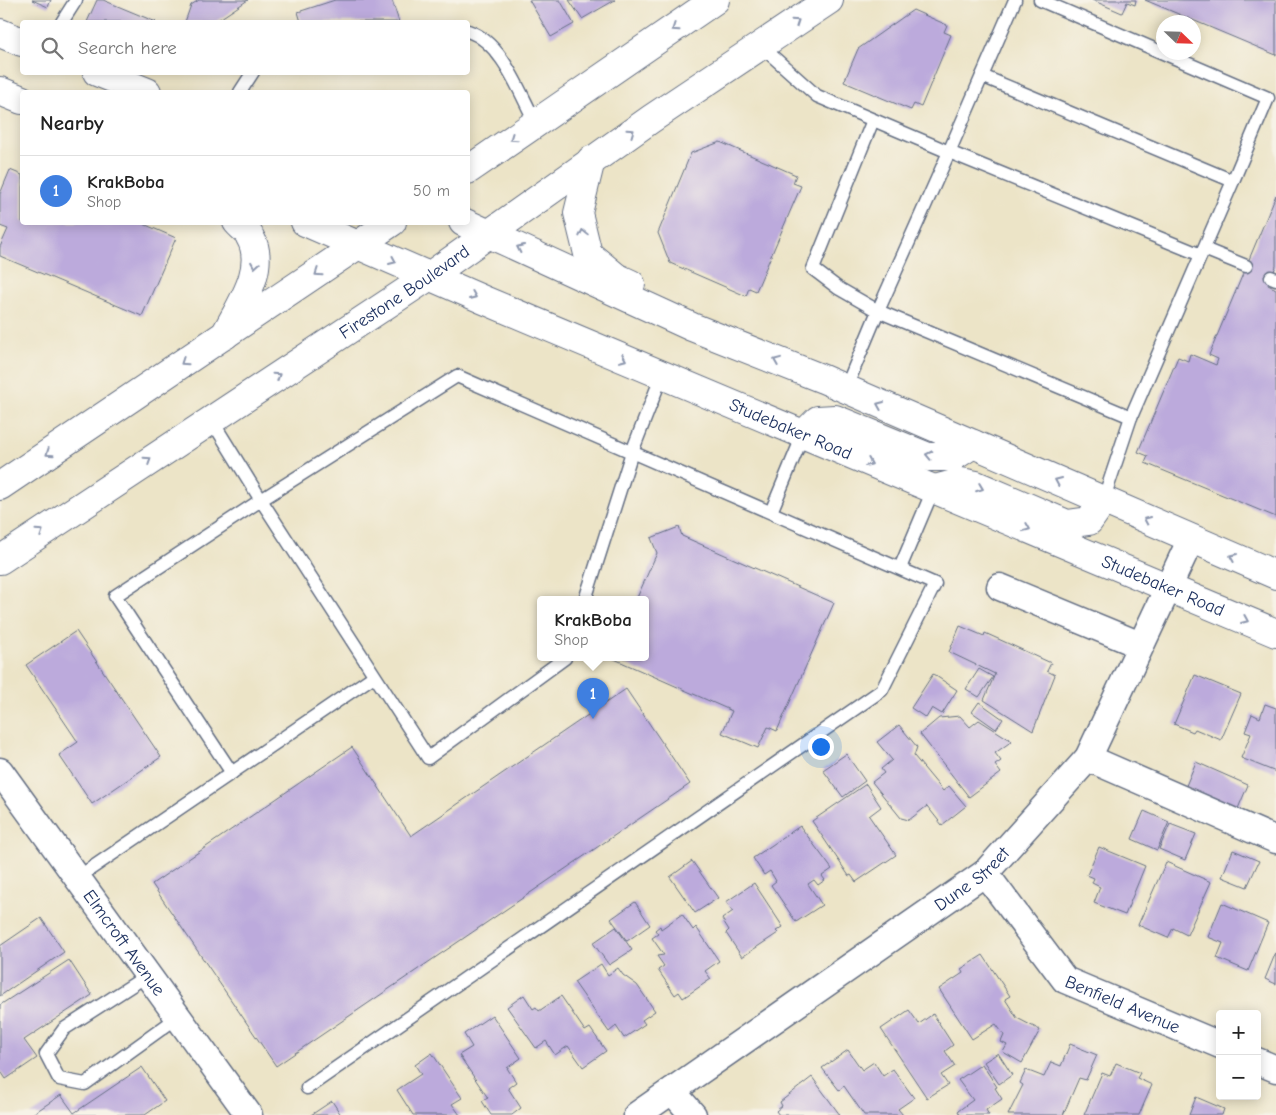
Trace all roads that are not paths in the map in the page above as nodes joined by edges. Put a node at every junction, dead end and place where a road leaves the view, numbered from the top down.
1 (76, 0) edge
2 (715, 0) edge
3 (829, 0) edge
4 (1015, 0) edge
5 (1040, 0) edge
6 (63, 20) edge
7 (470, 32) edge
8 (0, 33) edge
9 (20, 41) edge
10 (761, 46) junction
11 (105, 75) edge
12 (251, 75) edge
13 (982, 76) junction
14 (142, 90) edge
15 (241, 90) edge
16 (0, 92) edge
17 (20, 99) edge
18 (873, 120) junction
19 (536, 122) junction
20 (949, 152) junction
21 (592, 160) junction
22 (470, 169) edge
23 (1233, 181) junction
24 (240, 225) edge
25 (312, 225) edge
26 (388, 225) edge
27 (475, 228) edge
28 (358, 246) junction
29 (1202, 252) junction
30 (1246, 266) dead end
31 (428, 276) junction
32 (878, 311) junction
33 (692, 327) junction
34 (225, 335) junction
35 (662, 376) junction
36 (846, 390) junction
37 (1131, 417) junction
38 (211, 419) junction
39 (803, 435) junction
40 (973, 444) junction
41 (632, 452) junction
42 (0, 486) edge
43 (933, 490) junction
44 (261, 500) junction
45 (1103, 500) junction
46 (771, 512) junction
47 (1191, 539) junction
48 (0, 560) edge
49 (900, 568) junction
50 (1276, 575) edge
51 (1168, 586) junction
52 (1000, 588) dead end
53 (586, 596) edge
54 (1276, 634) edge
55 (1140, 645) junction
56 (561, 661) edge
57 (374, 676) junction
58 (1088, 758) junction
59 (0, 771) edge
60 (232, 772) junction
61 (1276, 840) edge
62 (985, 872) junction
63 (77, 878) junction
64 (148, 975) junction
65 (178, 1017) junction
66 (1216, 1044) edge
67 (1261, 1063) edge
68 (1276, 1069) edge
69 (308, 1088) dead end
70 (672, 1091) junction
71 (249, 1115) edge
72 (636, 1115) edge
73 (693, 1115) edge

1 - 6 lane
2 -> 19 main road
10 -> 3 main road, Firestone Boulevard
4 - 13 lane
5 - 23 lane
7 - 19 lane
8 - 9 main road
10 - 18 lane
21 -> 10 main road, Firestone Boulevard
11 - 14 main road
12 - 15 lane
13 - 20 lane
13 - 23 lane
16 - 17 main road
18 - 20 lane
18 - 32 lane
19 -> 22 main road
20 - 29 lane
20 - 32 lane
21 - 27 main road, Firestone Boulevard
33 -> 21 main road
23 - 29 lane
24 -> 34 main road
25 - 28 main road, Studebaker Road
26 - 28 main road
27 - 31 main road, Firestone Boulevard
33 -> 27 main road
28 -> 31 main road, Studebaker Road
28 -> 34 main road
29 - 30 lane
29 - 37 lane
31 -> 35 main road, Studebaker Road
38 -> 31 main road, Firestone Boulevard
32 - 36 lane
32 - 37 lane
36 -> 33 main road
34 -> 42 main road
35 - 39 main road, Studebaker Road
35 - 41 lane
40 -> 36 main road
37 - 45 lane
38 - 44 lane
48 -> 38 main road, Firestone Boulevard
40 -> 39 main road
39 -> 43 main road, Studebaker Road
39 - 46 lane
45 -> 40 main road
41 - 44 lane
41 - 46 lane
41 - 53 lane
43 -> 45 main road
43 - 49 lane
43 -> 51 main road, Studebaker Road
44 - 57 lane
44 - 60 lane
47 -> 45 main road
46 - 49 lane
50 -> 47 main road
47 - 51 street, Dune Street
49 - 69 lane
51 -> 54 main road, Studebaker Road
51 - 55 street, Dune Street
52 - 55 street
55 - 58 street, Dune Street
56 - 57 lane
57 - 60 lane
58 - 61 street
58 - 62 street, Dune Street
59 - 63 street, Elmcroft Avenue
60 - 63 lane
62 - 66 street, Benfield Avenue
62 - 70 street, Dune Street
63 - 64 street, Elmcroft Avenue
64 - 65 street, Elmcroft Avenue
64 - 65 lane
65 - 71 street, Elmcroft Avenue
67 - 68 street
70 - 72 street, Dune Street
70 - 73 street

